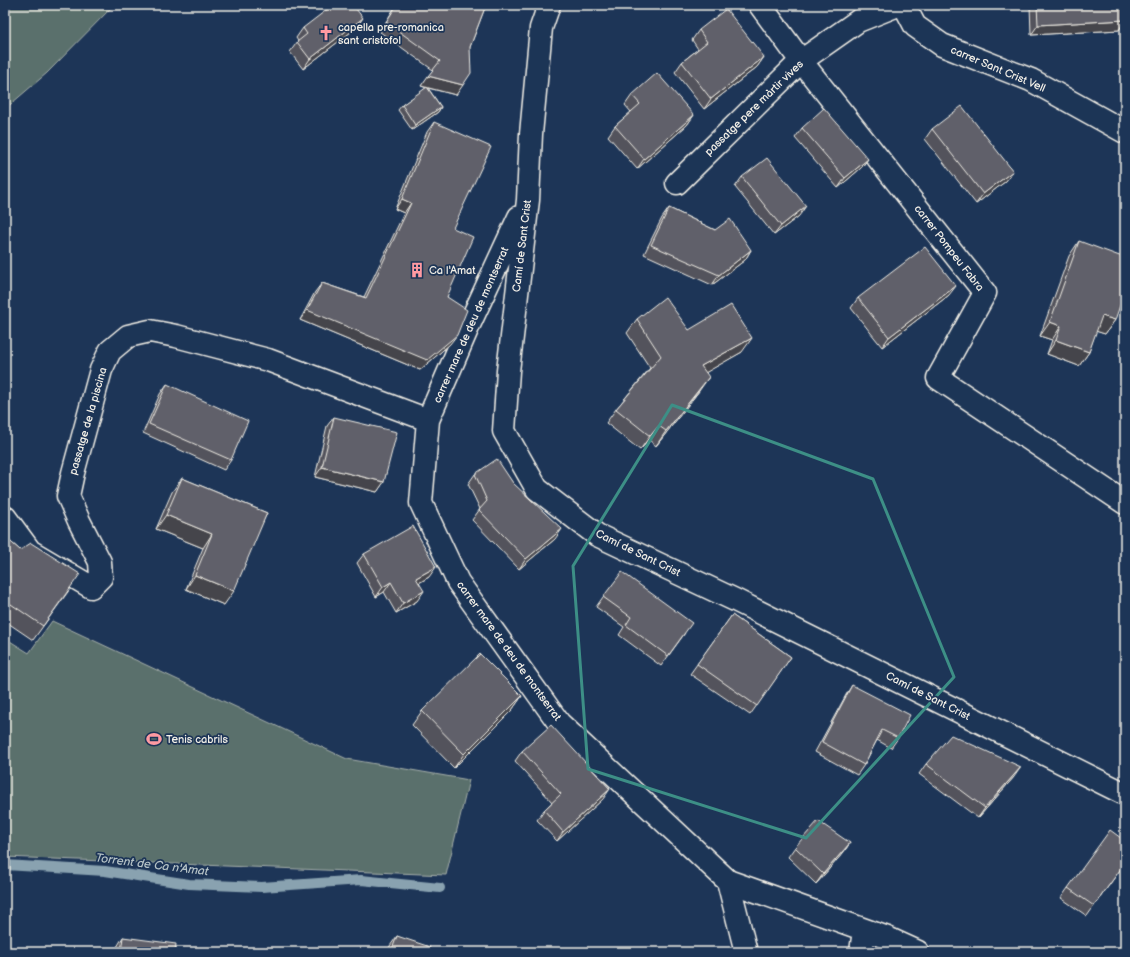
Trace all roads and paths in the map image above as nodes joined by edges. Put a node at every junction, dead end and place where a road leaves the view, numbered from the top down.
1 (549, 5) edge
2 (760, 5) edge
3 (898, 5) edge
4 (904, 5) edge
5 (801, 61) junction
6 (1125, 132) edge
7 (677, 183) dead end
8 (528, 200) junction
9 (428, 420) junction
10 (1125, 503) edge
11 (5, 517) edge
12 (1125, 794) edge
13 (728, 881) junction
14 (864, 930) junction
15 (746, 952) edge
16 (861, 952) edge
17 (918, 952) edge

1 - 8 street, Camí de Sant Crist
2 - 5 street, carrer Pompeu Fabra
3 - 5 street, passatge pere màrtir vives
4 - 6 street, carrer Sant Crist Vell
5 - 7 street, passatge pere màrtir vives
5 - 10 street, carrer Pompeu Fabra
8 - 9 street, carrer mare de deu de montserrat
8 - 12 street, Camí de Sant Crist
9 - 11 street, passatge de la piscina
9 - 13 street, carrer mare de deu de montserrat
13 - 14 street, carrer mare de deu de montserrat
13 - 15 street
14 - 16 street
14 - 17 street, carrer mare de deu de montserrat

